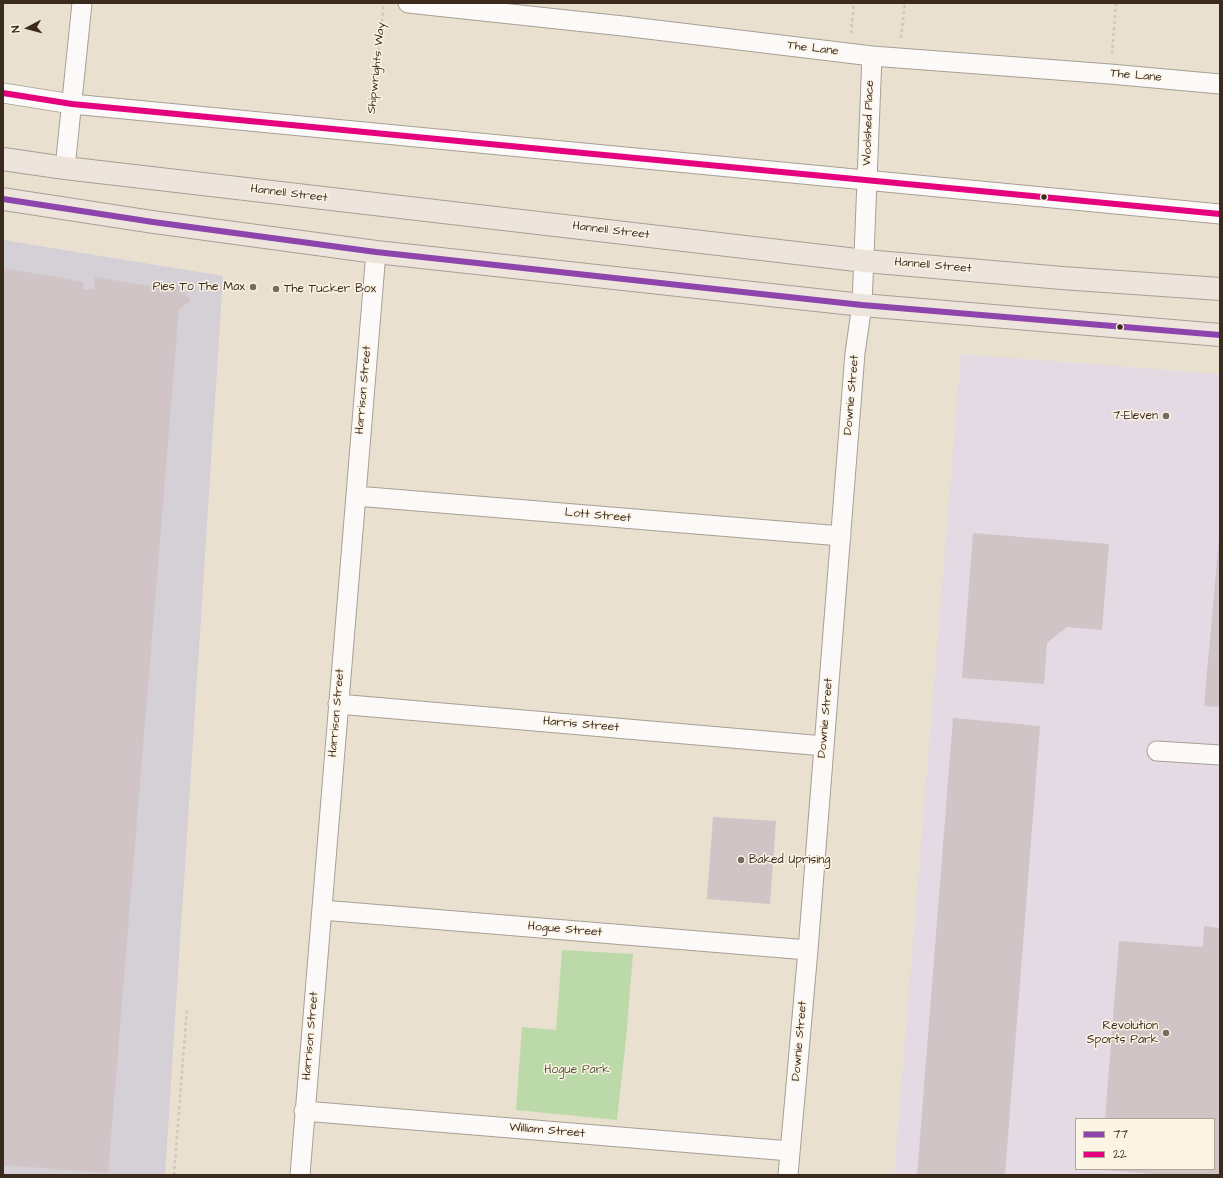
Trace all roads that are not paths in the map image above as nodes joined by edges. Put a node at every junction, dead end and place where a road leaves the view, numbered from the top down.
1 (82, 3) edge
2 (408, 3) edge
3 (872, 56) junction
4 (1220, 84) edge
5 (3, 93) edge
6 (72, 104) junction
7 (3, 158) edge
8 (65, 168) junction
9 (867, 181) junction
10 (3, 199) edge
11 (1220, 214) edge
12 (376, 252) junction
13 (865, 261) junction
14 (1220, 289) edge
15 (862, 305) junction
16 (1220, 335) edge
17 (356, 496) junction
18 (841, 536) junction
19 (338, 704) junction
20 (824, 746) junction
21 (1157, 751) dead end
22 (1220, 755) edge
23 (322, 910) junction
24 (808, 950) junction
25 (304, 1111) junction
26 (790, 1151) junction
27 (300, 1175) edge
28 (788, 1175) edge

1 - 6 street
2 - 3 street, The Lane
3 - 4 street, The Lane
3 - 9 street, Woolshed Place
5 - 6 street
6 - 8 street
6 - 9 street
7 - 8 highway, Hannell Street
8 - 13 highway, Hannell Street
9 - 11 street
9 - 13 street, Woolshed Place
10 - 12 highway
12 - 15 highway
12 - 17 street, Harrison Street
13 - 14 highway, Hannell Street
13 - 15 street, Downie Street
15 - 16 highway
15 - 18 street, Downie Street
17 - 18 street, Lott Street
17 - 19 street, Harrison Street
18 - 20 street, Downie Street
19 - 20 street, Harris Street
19 - 23 street, Harrison Street
20 - 24 street, Downie Street
21 - 22 street
23 - 24 street, Hogue Street
23 - 25 street, Harrison Street
24 - 26 street, Downie Street
25 - 26 street, William Street
25 - 27 street, Harrison Street
26 - 28 street, Downie Street

